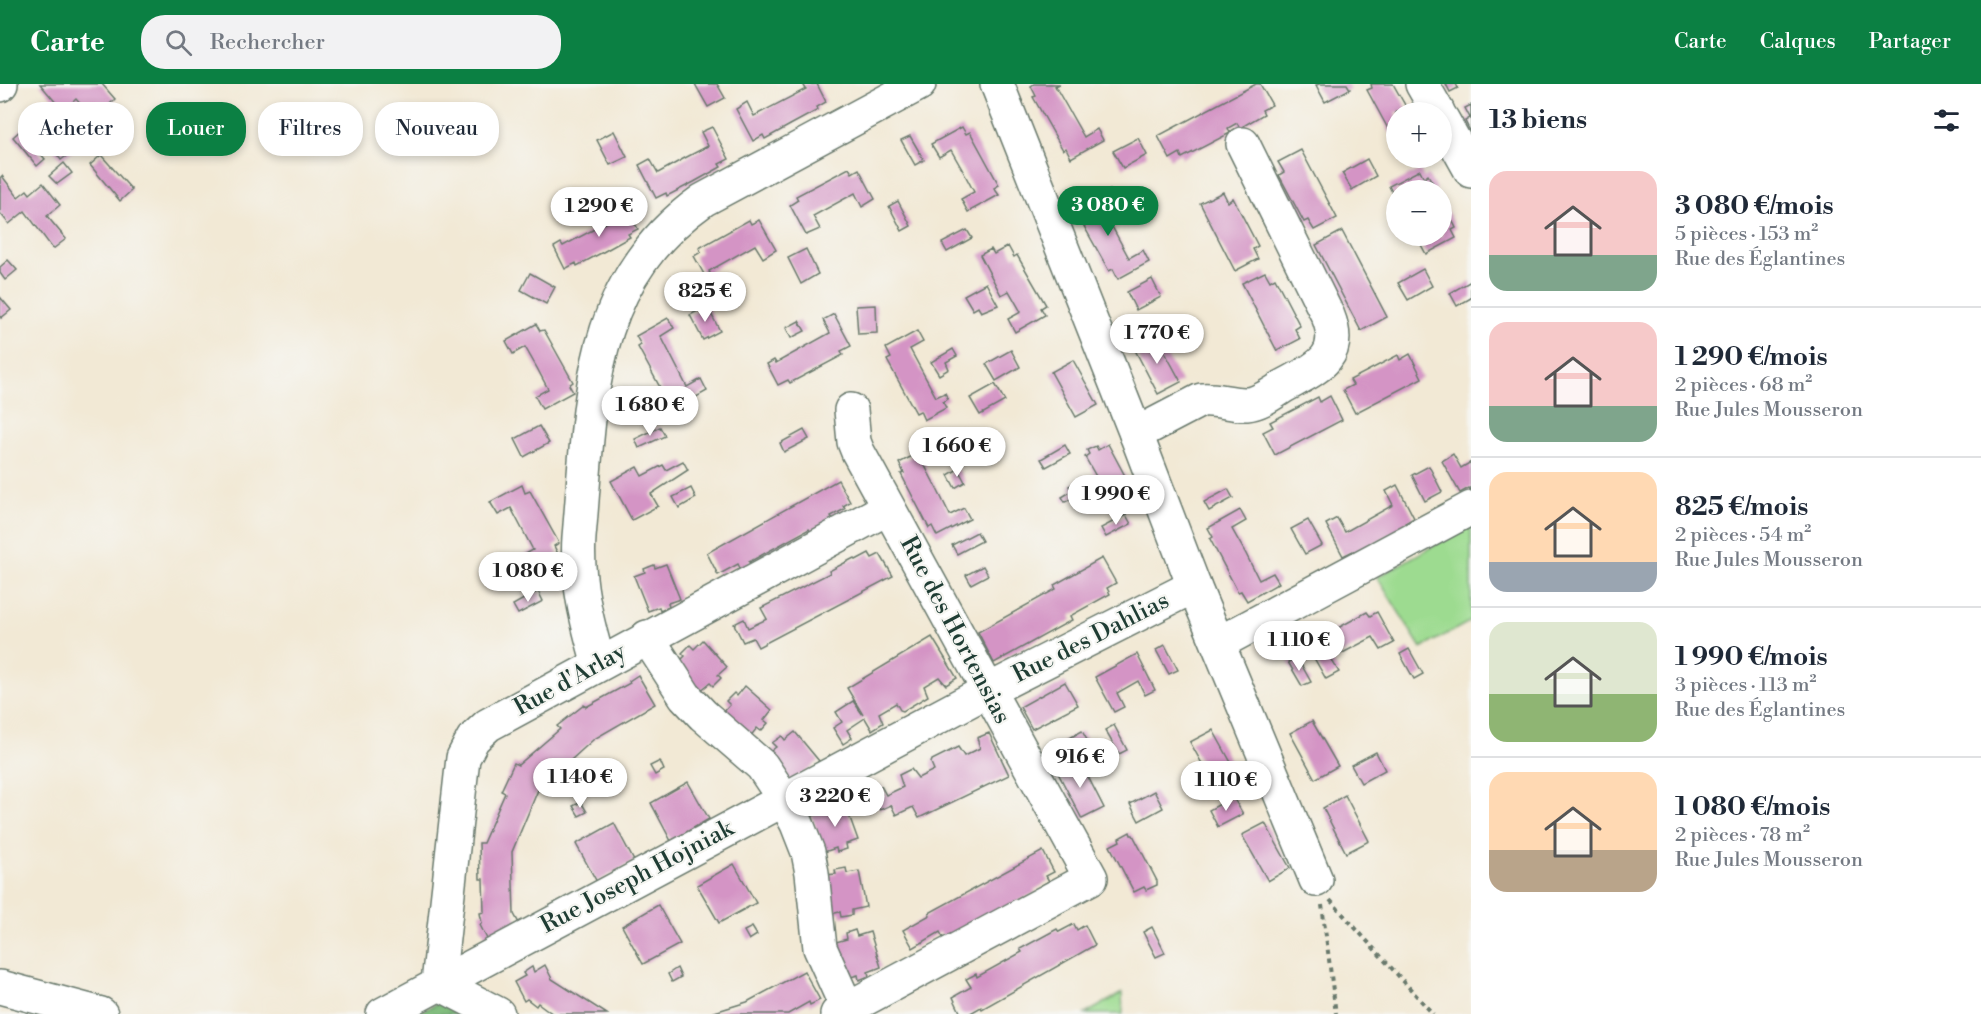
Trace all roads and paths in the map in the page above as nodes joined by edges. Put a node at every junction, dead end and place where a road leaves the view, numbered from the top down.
1 (918, 84) edge
2 (997, 84) edge
3 (1422, 84) edge
4 (1432, 102) edge
5 (1452, 137) edge
6 (1242, 144) dead end
7 (1471, 171) edge
8 (851, 410) dead end
9 (1136, 434) junction
10 (888, 508) junction
11 (1471, 508) edge
12 (1194, 586) junction
13 (647, 637) junction
14 (1219, 643) junction
15 (599, 664) junction
16 (987, 691) junction
17 (784, 799) junction
18 (1322, 892) junction
19 (438, 983) junction
20 (0, 987) edge
21 (842, 1011) edge
22 (101, 1014) edge
23 (383, 1014) edge
24 (498, 1014) edge
25 (1336, 1014) edge
26 (1433, 1014) edge

1 - 15 street
2 - 9 street
3 - 4 street
5 - 7 street
6 - 9 street
8 - 10 street, Rue des Hortensias
9 - 12 street
10 - 13 street, Rue d'Arlay
10 - 16 street, Rue des Hortensias
11 - 14 street
12 - 14 street
12 - 16 street, Rue des Dahlias
13 - 15 street, Rue d'Arlay
13 - 17 street
14 - 18 street
15 - 19 street, Rue d'Arlay
16 - 17 street, Rue Joseph Hojniak
16 - 21 street, Rue des Hortensias
17 - 19 street, Rue Joseph Hojniak
17 - 21 street
18 - 25 path
18 - 26 path
19 - 23 street, Rue Joseph Hojniak
19 - 24 street
20 - 22 street

